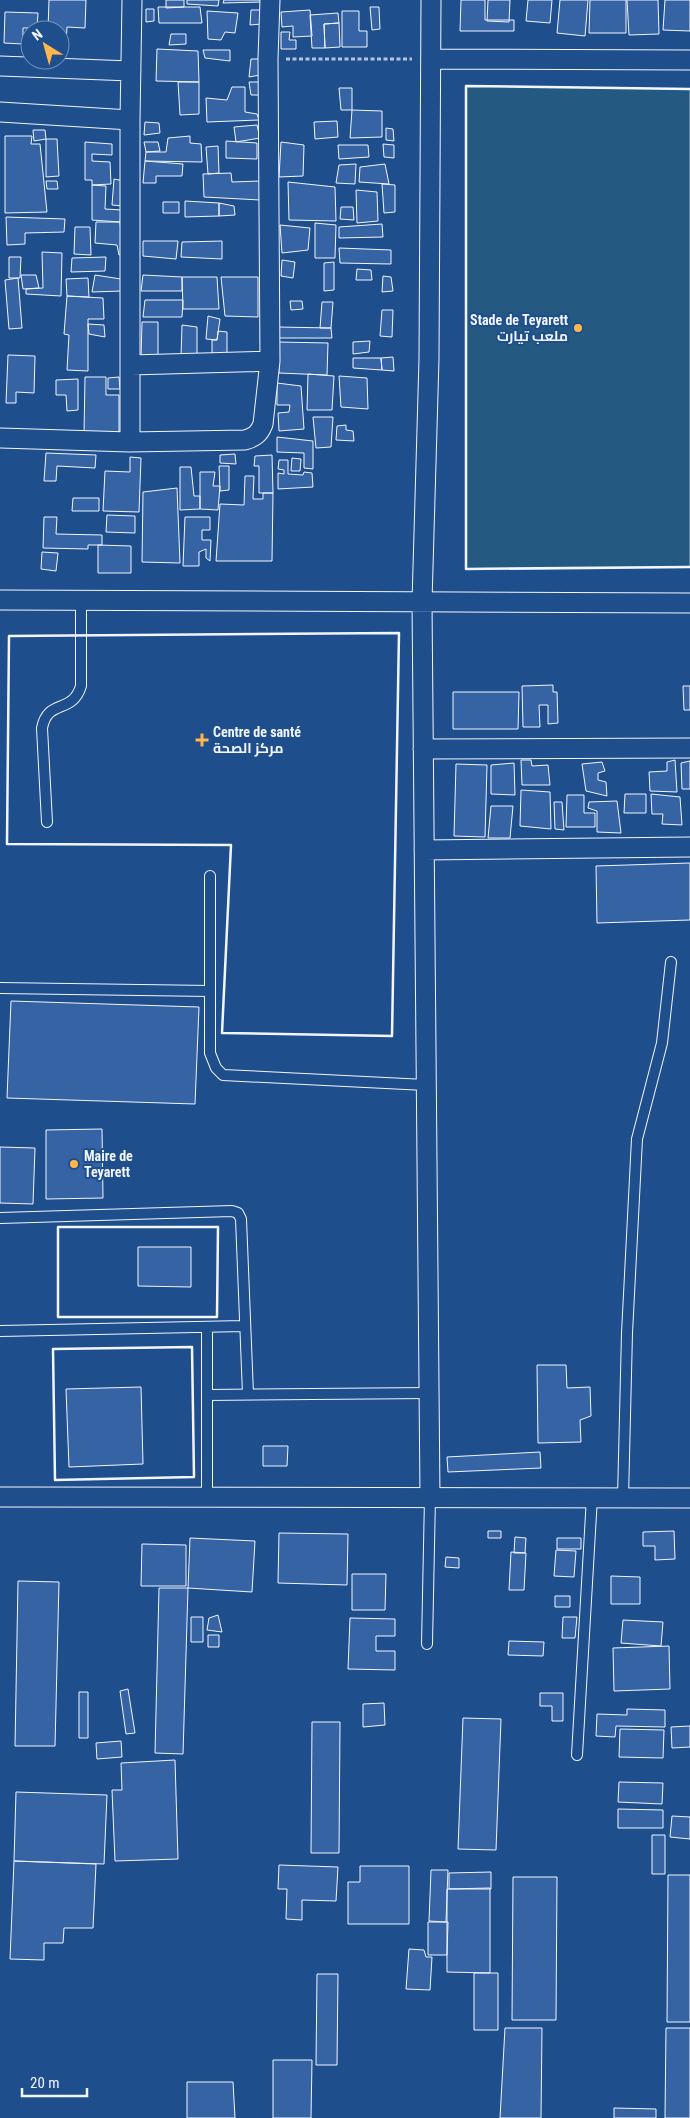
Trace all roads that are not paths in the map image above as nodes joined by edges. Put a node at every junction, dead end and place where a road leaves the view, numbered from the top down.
1 (132, 0) edge
2 (270, 0) edge
3 (432, 0) edge
4 (430, 59) junction
5 (690, 60) edge
6 (0, 66) edge
7 (131, 71) junction
8 (0, 112) edge
9 (130, 120) junction
10 (270, 361) junction
11 (131, 365) junction
12 (0, 438) edge
13 (130, 442) junction
14 (0, 600) edge
15 (80, 601) junction
16 (422, 602) junction
17 (690, 603) edge
18 (690, 748) edge
19 (423, 749) junction
20 (47, 822) dead end
21 (690, 847) edge
22 (424, 850) junction
23 (210, 876) dead end
24 (670, 962) dead end
25 (0, 988) edge
26 (210, 991) junction
27 (426, 1085) junction
28 (0, 1218) edge
29 (244, 1326) junction
30 (207, 1327) junction
31 (0, 1331) edge
32 (429, 1393) junction
33 (248, 1394) junction
34 (207, 1395) junction
35 (0, 1497) edge
36 (207, 1497) junction
37 (430, 1497) junction
38 (592, 1497) junction
39 (623, 1498) junction
40 (690, 1498) edge
41 (427, 1644) dead end
42 (577, 1755) dead end

1 - 7 street
2 - 10 street
3 - 4 street
4 - 5 street
4 - 16 street
6 - 7 street
7 - 9 street
8 - 9 street
9 - 11 street
10 - 11 street
10 - 13 street
11 - 13 street
12 - 13 street
14 - 15 street
15 - 16 street
15 - 20 lane
16 - 17 street
16 - 19 street
18 - 19 street
19 - 22 street
21 - 22 street
22 - 27 street
23 - 26 lane
24 - 39 lane
25 - 26 lane
26 - 27 lane
27 - 32 street
28 - 29 lane
29 - 30 lane
29 - 33 lane
30 - 31 lane
30 - 34 lane
32 - 33 lane
32 - 37 street
33 - 34 lane
34 - 36 lane
35 - 36 street
36 - 37 street
37 - 38 street
37 - 41 lane
38 - 39 street
38 - 42 lane
39 - 40 street

